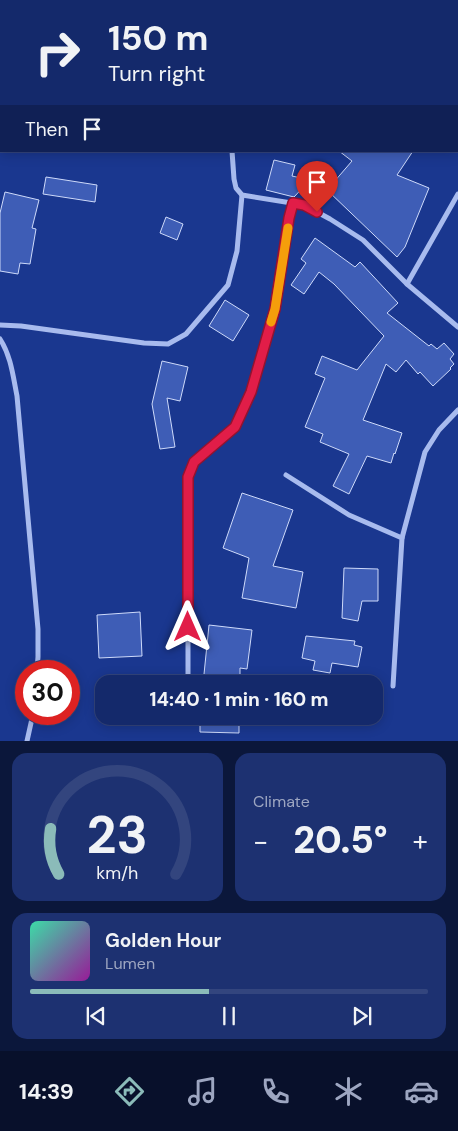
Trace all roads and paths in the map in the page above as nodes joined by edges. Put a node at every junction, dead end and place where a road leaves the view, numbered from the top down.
1 (232, 152) edge
2 (458, 194) edge
3 (242, 195) junction
4 (293, 203) junction
5 (407, 284) junction
6 (0, 325) edge
7 (458, 327) edge
8 (0, 339) edge
9 (458, 410) edge
10 (286, 475) dead end
11 (402, 538) junction
12 (38, 660) edge
13 (188, 675) edge
14 (393, 686) dead end
15 (31, 725) edge
16 (27, 741) edge

1 - 3 street
2 - 5 street
3 - 4 street
3 - 6 street
4 - 5 street
4 - 13 street
5 - 7 street
8 - 12 street
9 - 11 street
10 - 11 street
11 - 14 street
15 - 16 street

